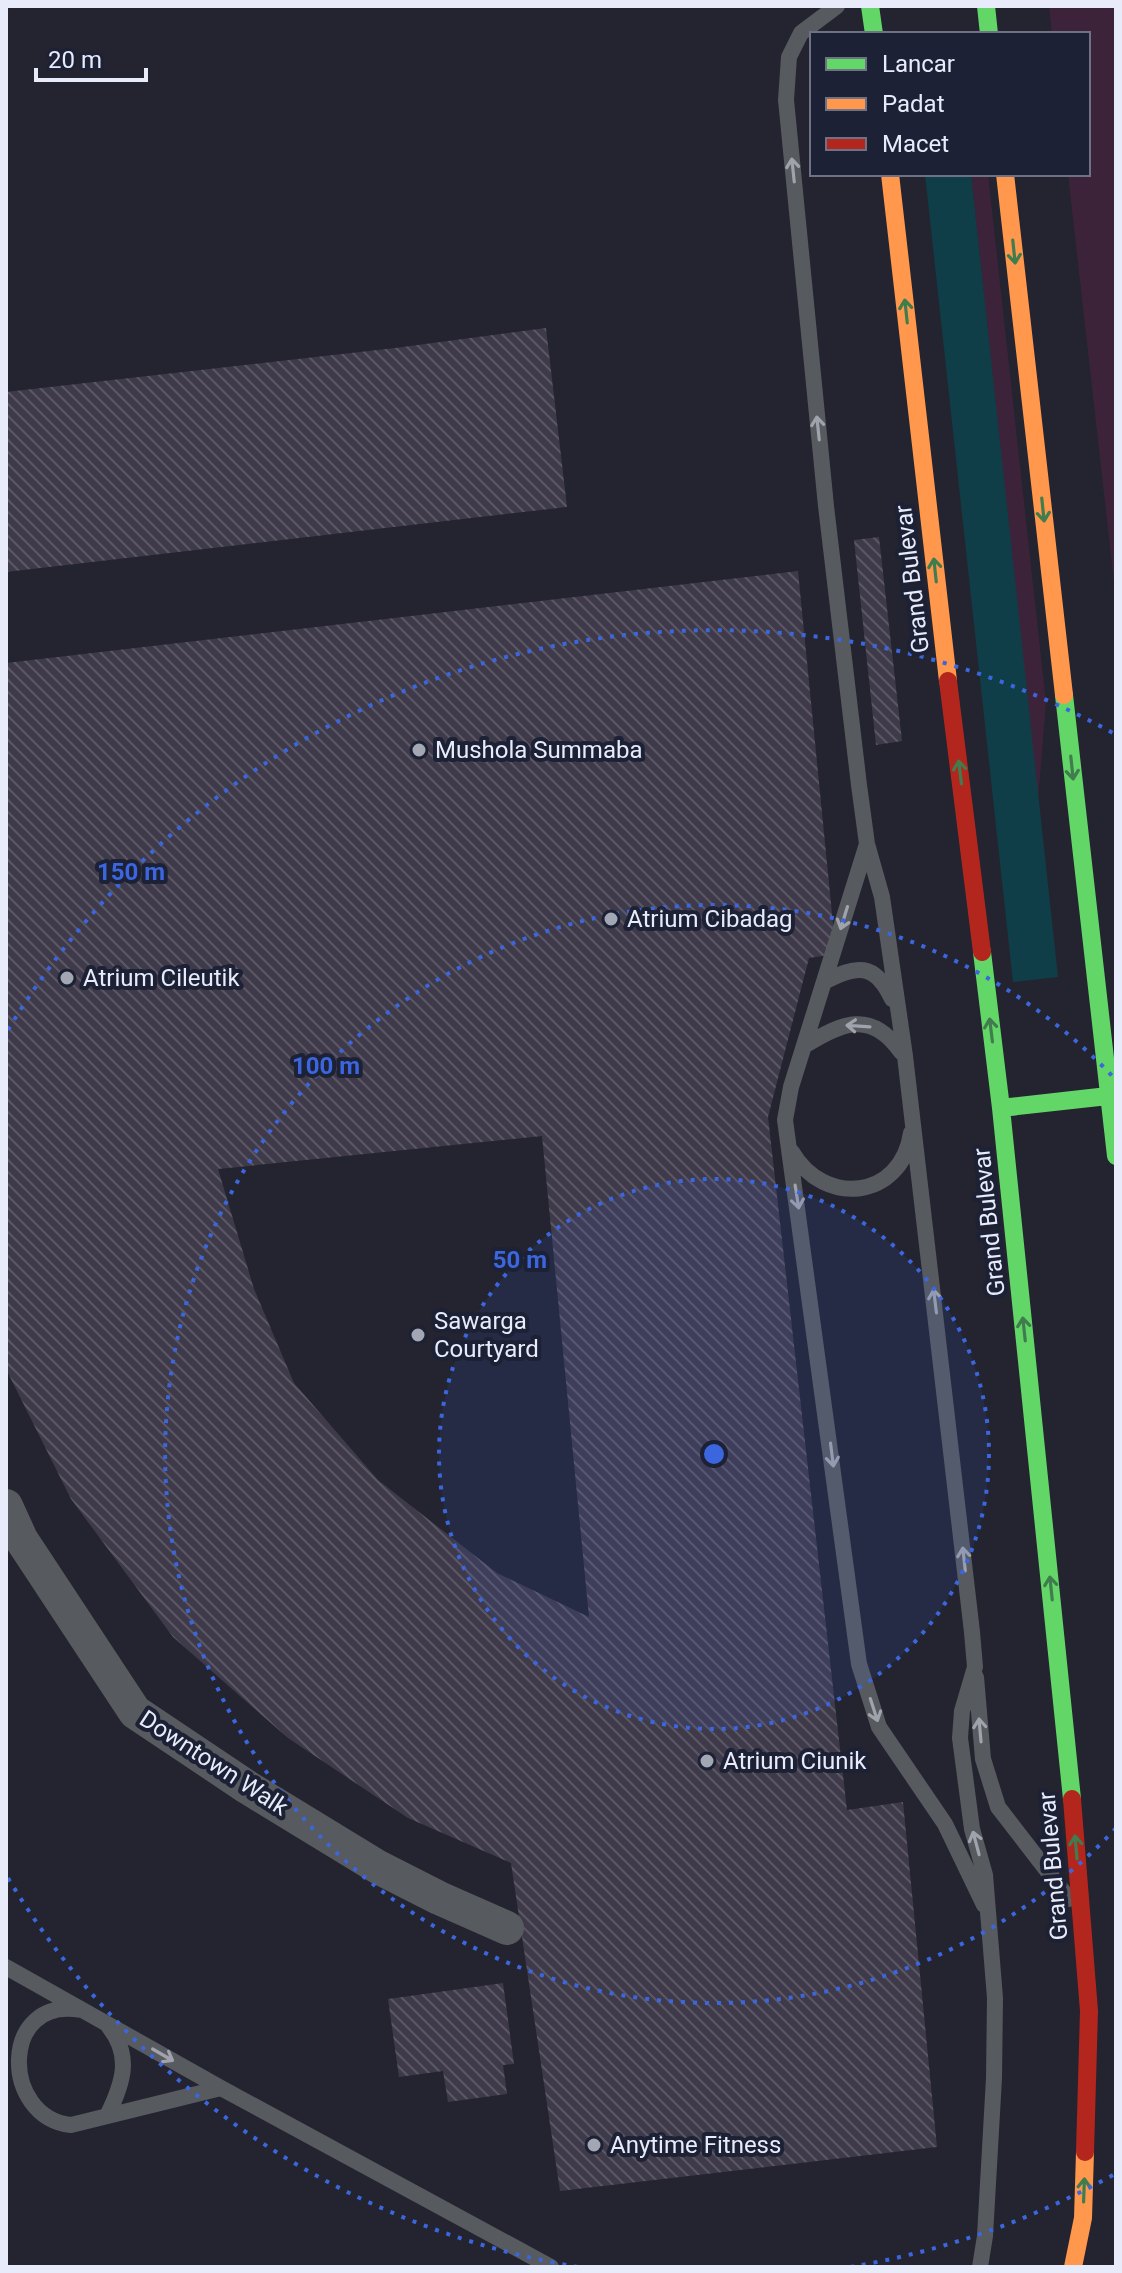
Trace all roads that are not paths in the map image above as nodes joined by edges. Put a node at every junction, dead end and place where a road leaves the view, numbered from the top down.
1 (837, 6) edge
2 (870, 6) edge
3 (986, 6) edge
4 (874, 32) edge
5 (989, 32) edge
6 (890, 176) edge
7 (1005, 176) edge
8 (867, 844) junction
9 (824, 982) junction
10 (898, 1011) junction
11 (804, 1046) junction
12 (905, 1056) junction
13 (1108, 1096) junction
14 (1001, 1108) junction
15 (913, 1123) junction
16 (789, 1147) junction
17 (1116, 1156) edge
18 (6, 1506) edge
19 (975, 1667) junction
20 (1082, 1917) junction
21 (991, 1919) junction
22 (507, 1928) dead end
23 (6, 1967) edge
24 (86, 2011) junction
25 (106, 2023) junction
26 (221, 2088) junction
27 (108, 2114) junction
28 (551, 2267) edge
29 (980, 2267) edge
30 (1073, 2267) edge

8 -> 1 lane
2 - 4 street
3 - 5 street
14 -> 6 street, Grand Bulevar
7 -> 13 street
8 -> 9 lane
8 - 10 lane
9 - 10 lane
9 - 11 lane
10 - 12 lane
12 -> 11 lane
11 - 16 lane
12 - 15 lane
13 - 14 street
13 - 17 street
20 -> 14 street, Grand Bulevar
15 - 16 lane
19 -> 15 lane
16 -> 21 lane
18 - 22 street, Downtown Walk
20 -> 19 lane
21 -> 19 lane
30 -> 20 street, Grand Bulevar
21 - 29 lane
23 - 24 lane
24 - 25 lane
24 - 27 lane
25 -> 26 lane
25 - 27 lane
26 - 27 lane
26 - 28 lane

